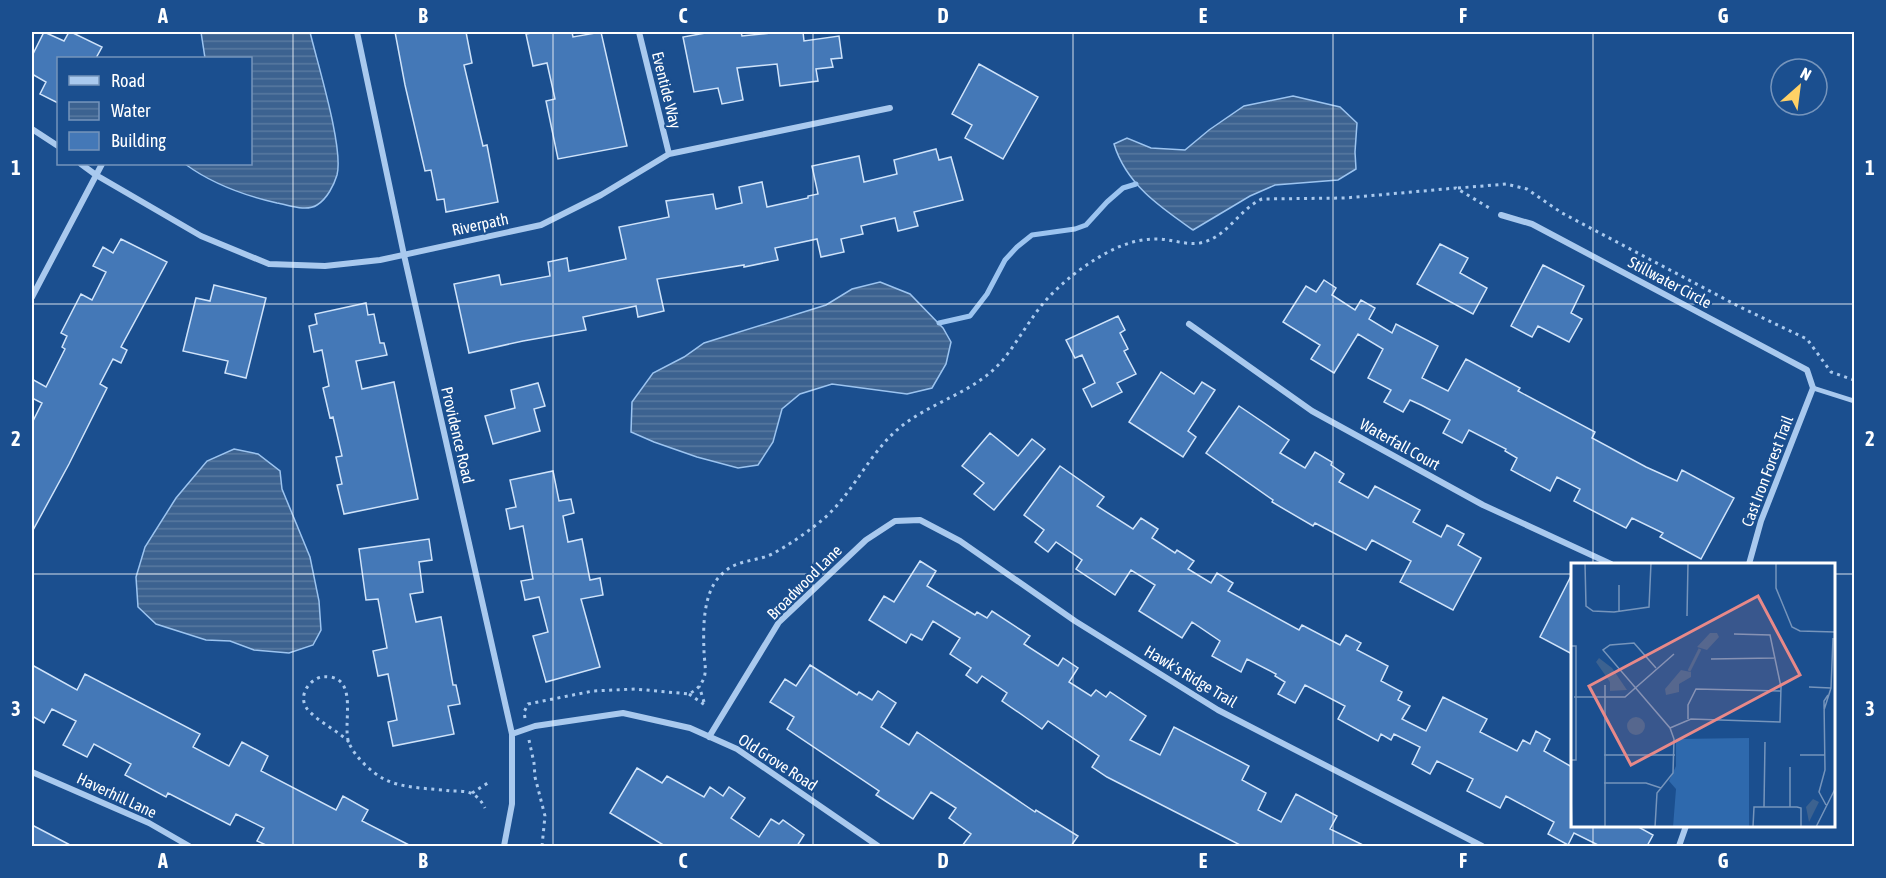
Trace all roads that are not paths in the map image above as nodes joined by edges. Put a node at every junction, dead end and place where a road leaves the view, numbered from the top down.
1 (357, 32) edge
2 (639, 32) edge
3 (890, 108) dead end
4 (32, 129) edge
5 (57, 145) edge
6 (669, 154) junction
7 (82, 165) edge
8 (101, 165) edge
9 (96, 175) junction
10 (1501, 215) road end
11 (404, 255) junction
12 (32, 297) edge
13 (1189, 324) dead end
14 (1813, 388) junction
15 (1854, 401) edge
16 (895, 521) joint
17 (1609, 563) edge
18 (1749, 563) edge
19 (512, 734) junction
20 (710, 737) junction
21 (32, 772) edge
22 (1685, 827) edge
23 (189, 846) edge
24 (504, 846) edge
25 (878, 846) edge
26 (1482, 846) edge
27 (1679, 846) edge

1 - 11 street, Providence Road
2 - 6 street, Eventide Way
3 - 6 street, Riverpath
4 - 5 street
6 - 11 street, Riverpath
7 - 9 street, Riverpath
8 - 9 street
9 - 11 street, Riverpath
9 - 12 street
10 - 14 street, Stillwater Circle
11 - 19 street, Providence Road
13 - 17 street, Waterfall Court
14 - 15 lane
14 - 18 street, Cast Iron Forest Trail
16 - 20 street, Broadwood Lane
16 - 26 street, Hawk's Ridge Trail
19 - 20 street, Old Grove Road
19 - 24 street, Providence Road
20 - 25 street, Old Grove Road
21 - 23 street, Haverhill Lane
22 - 27 street

